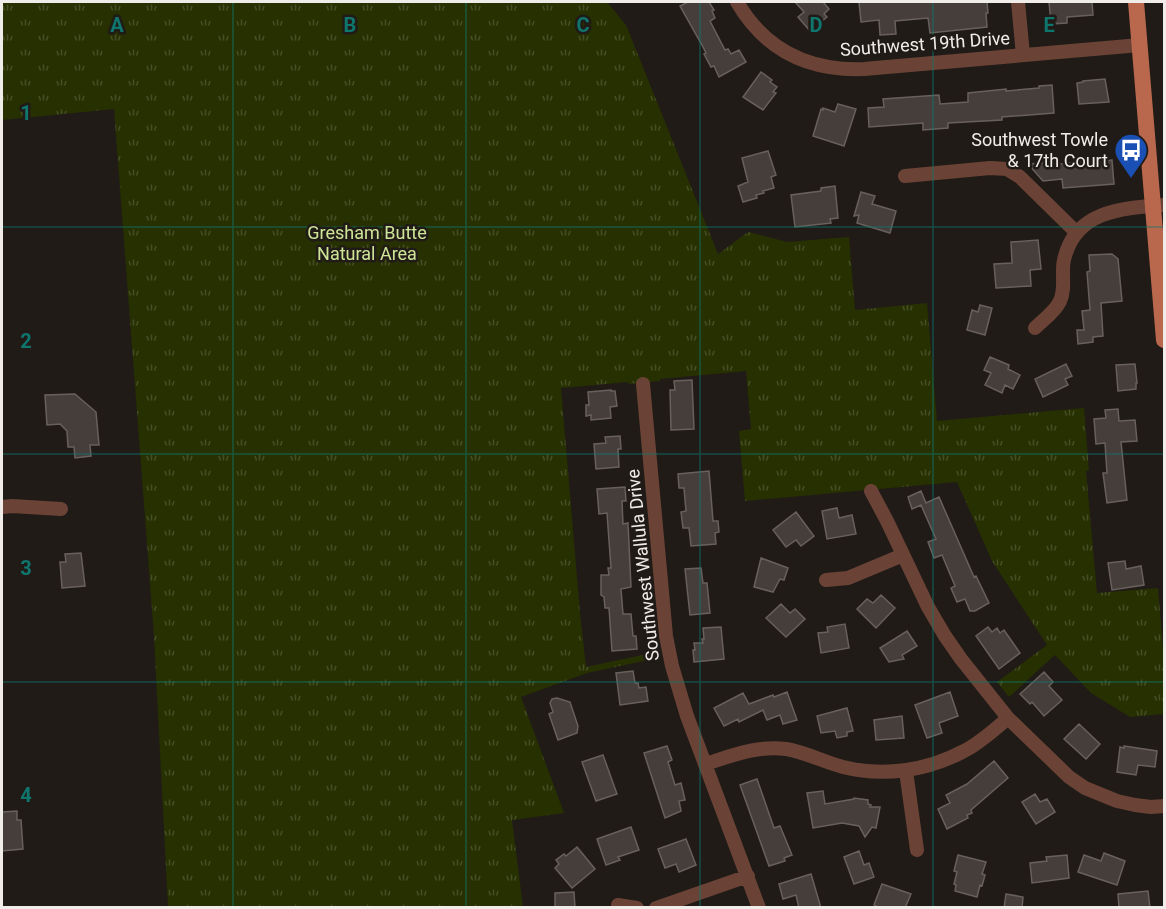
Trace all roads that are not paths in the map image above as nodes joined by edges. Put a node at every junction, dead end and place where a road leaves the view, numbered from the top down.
1 (737, 2) edge
2 (1018, 2) edge
3 (1136, 2) edge
4 (1140, 45) junction
5 (1023, 55) junction
6 (905, 176) dead end
7 (1159, 205) edge
8 (1077, 233) junction
9 (1035, 328) dead end
10 (1164, 340) edge
11 (643, 384) dead end
12 (871, 491) dead end
13 (2, 507) edge
14 (61, 508) dead end
15 (903, 555) junction
16 (826, 580) dead end
17 (1008, 718) junction
18 (705, 764) junction
19 (906, 771) junction
20 (1164, 806) edge
21 (917, 850) dead end
22 (748, 876) junction
23 (618, 905) dead end
24 (638, 908) edge
25 (657, 908) edge
26 (759, 908) edge

1 - 5 street, Southwest 19th Drive
2 - 5 street
3 - 4 main road
4 - 5 street, Southwest 19th Drive
4 - 7 main road
6 - 8 street
7 - 8 street
7 - 10 main road
8 - 9 street
11 - 18 street, Southwest Wallula Drive
12 - 15 street
13 - 14 street
15 - 16 street
15 - 17 street
17 - 19 street
17 - 20 street
18 - 19 street
18 - 22 street, Southwest Wallula Drive
19 - 21 street
22 - 25 street
22 - 26 street, Southwest Wallula Drive
23 - 24 street

